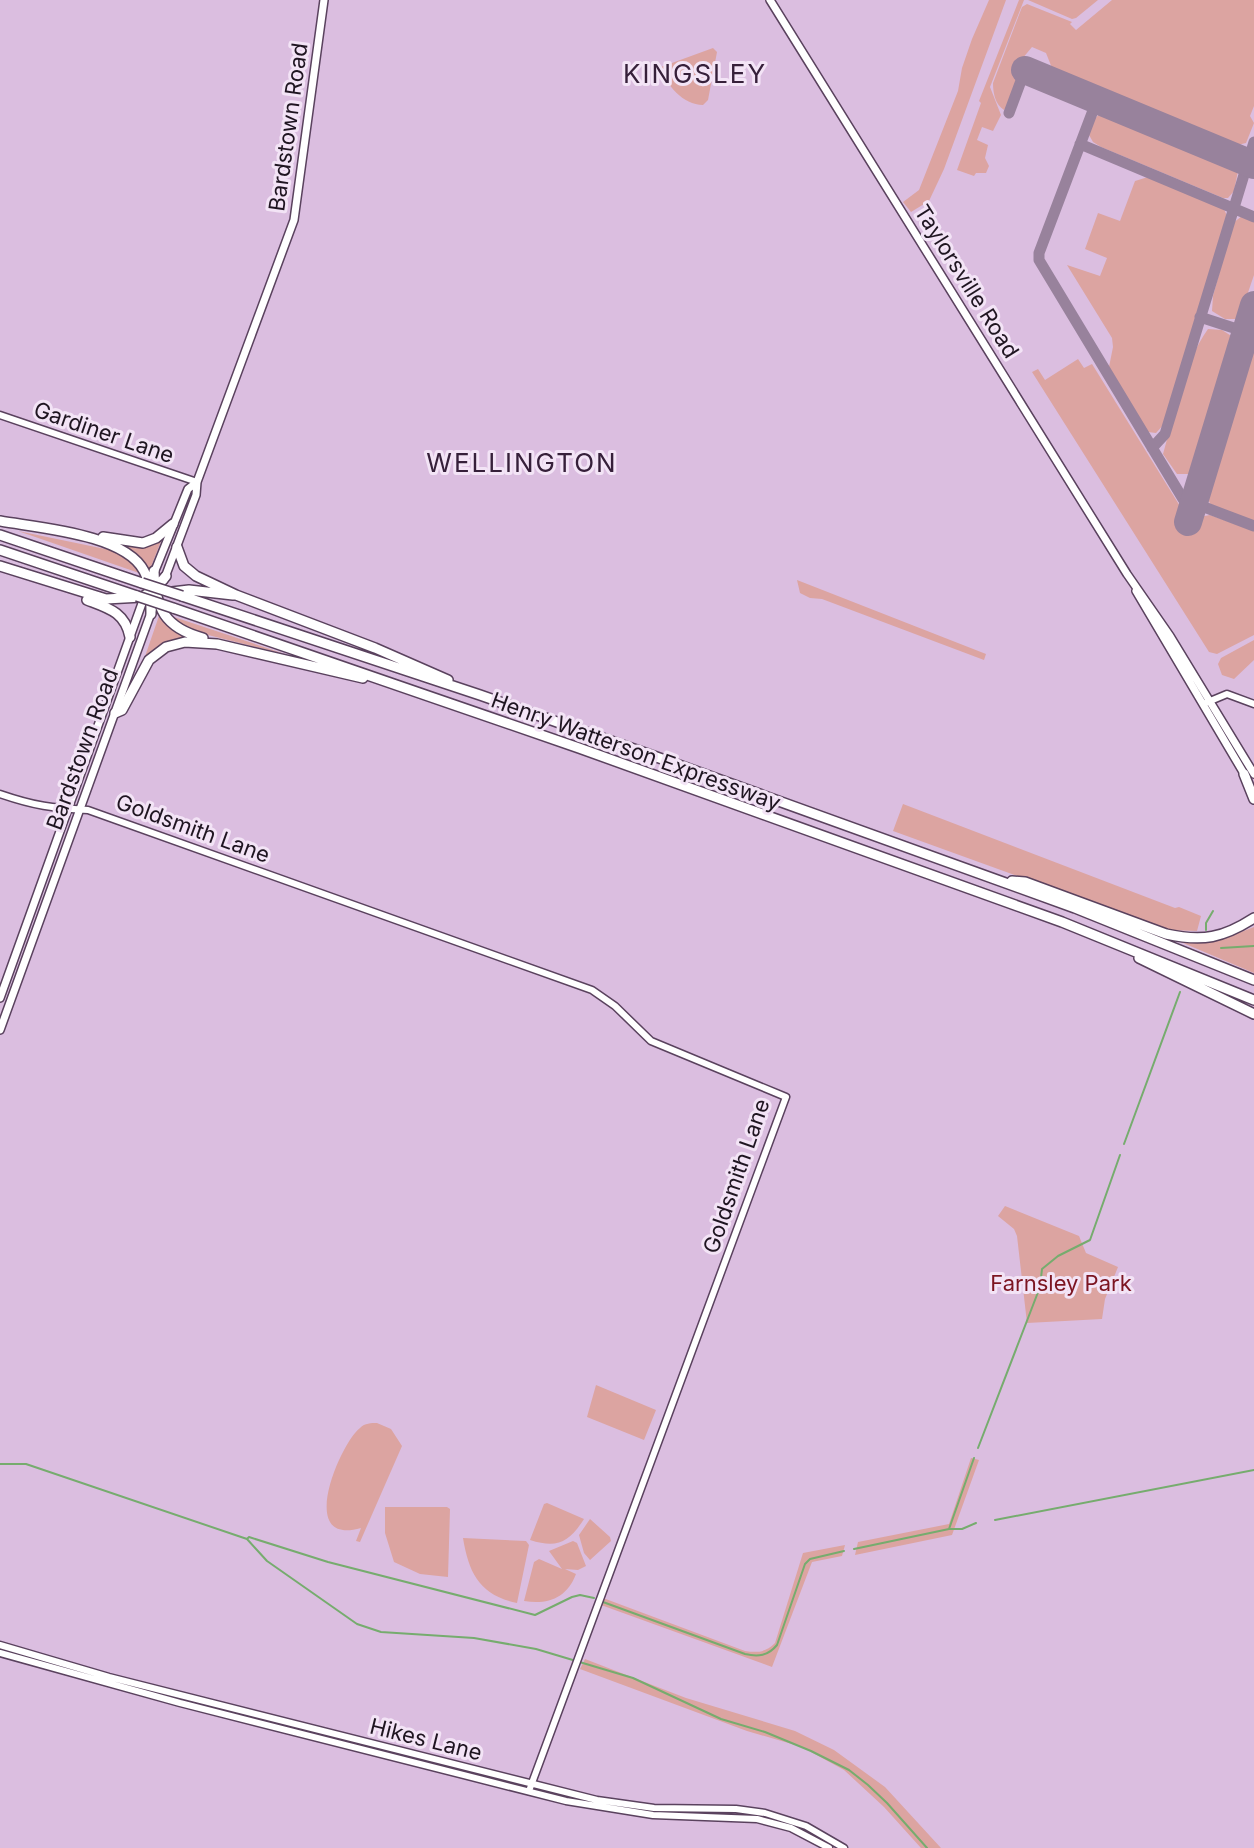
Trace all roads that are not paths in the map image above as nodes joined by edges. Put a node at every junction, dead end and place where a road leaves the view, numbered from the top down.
1 (324, 0) edge
2 (770, 0) edge
3 (0, 415) edge
4 (197, 482) junction
5 (0, 521) edge
6 (173, 524) junction
7 (73, 534) junction
8 (0, 535) edge
9 (177, 547) junction
10 (0, 550) edge
11 (0, 566) edge
12 (154, 571) joint
13 (166, 576) joint
14 (55, 585) junction
15 (148, 593) junction
16 (236, 595) junction
17 (139, 611) joint
18 (151, 614) joint
19 (130, 637) junction
20 (217, 644) junction
21 (385, 682) junction
22 (480, 695) junction
23 (1206, 702) junction
24 (1254, 704) edge
25 (115, 713) junction
26 (1249, 774) edge
27 (1254, 790) edge
28 (0, 794) edge
29 (1254, 799) edge
30 (78, 810) junction
31 (65, 811) junction
32 (996, 879) junction
33 (30, 912) junction
34 (40, 918) junction
35 (1254, 921) edge
36 (1101, 938) junction
37 (1254, 980) edge
38 (0, 998) edge
39 (1254, 1000) edge
40 (1254, 1014) edge
41 (0, 1030) edge
42 (0, 1645) edge
43 (0, 1653) edge
44 (530, 1788) junction
45 (829, 1848) edge
46 (844, 1848) edge

1 - 4 main road, Bardstown Road
2 - 23 main road, Taylorsville Road
3 - 4 main road, Gardiner Lane
4 - 6 main road, Bardstown Road
4 - 9 main road, Bardstown Road
5 - 7 highway
6 - 7 highway
6 - 12 main road, Bardstown Road
7 - 15 highway
8 - 15 highway, Henry Watterson Expressway
9 - 13 main road, Bardstown Road
9 - 16 highway
10 - 15 highway, Henry Watterson Expressway
11 - 14 highway
12 - 15 highway
13 - 15 highway
14 - 15 highway
14 - 19 highway
15 - 16 highway
15 - 17 highway
15 - 18 highway
15 - 20 highway
15 - 21 highway, Henry Watterson Expressway, bridge
15 - 22 highway, Henry Watterson Expressway, bridge
16 - 22 highway
17 - 19 main road, Bardstown Road
18 - 25 main road, Bardstown Road
19 - 31 main road, Bardstown Road
20 - 21 highway
20 - 25 highway
21 - 36 highway, Henry Watterson Expressway
22 - 32 highway, Henry Watterson Expressway
23 - 24 main road
23 - 26 main road, Taylorsville Road
25 - 30 main road, Bardstown Road
26 - 27 main road, Taylorsville Road
26 - 29 highway
28 - 31 main road, Goldsmith Lane
30 - 31 main road, Goldsmith Lane
30 - 34 main road, Bardstown Road
30 - 44 main road, Goldsmith Lane
31 - 33 main road, Bardstown Road
32 - 35 highway
32 - 37 highway, Henry Watterson Expressway
33 - 34 main road
33 - 38 main road, Bardstown Road
34 - 41 main road, Bardstown Road
36 - 39 highway, Henry Watterson Expressway
36 - 40 highway
42 - 44 main road, Hikes Lane
43 - 44 main road, Hikes Lane
44 - 45 main road, Hikes Lane
44 - 46 main road, Hikes Lane

